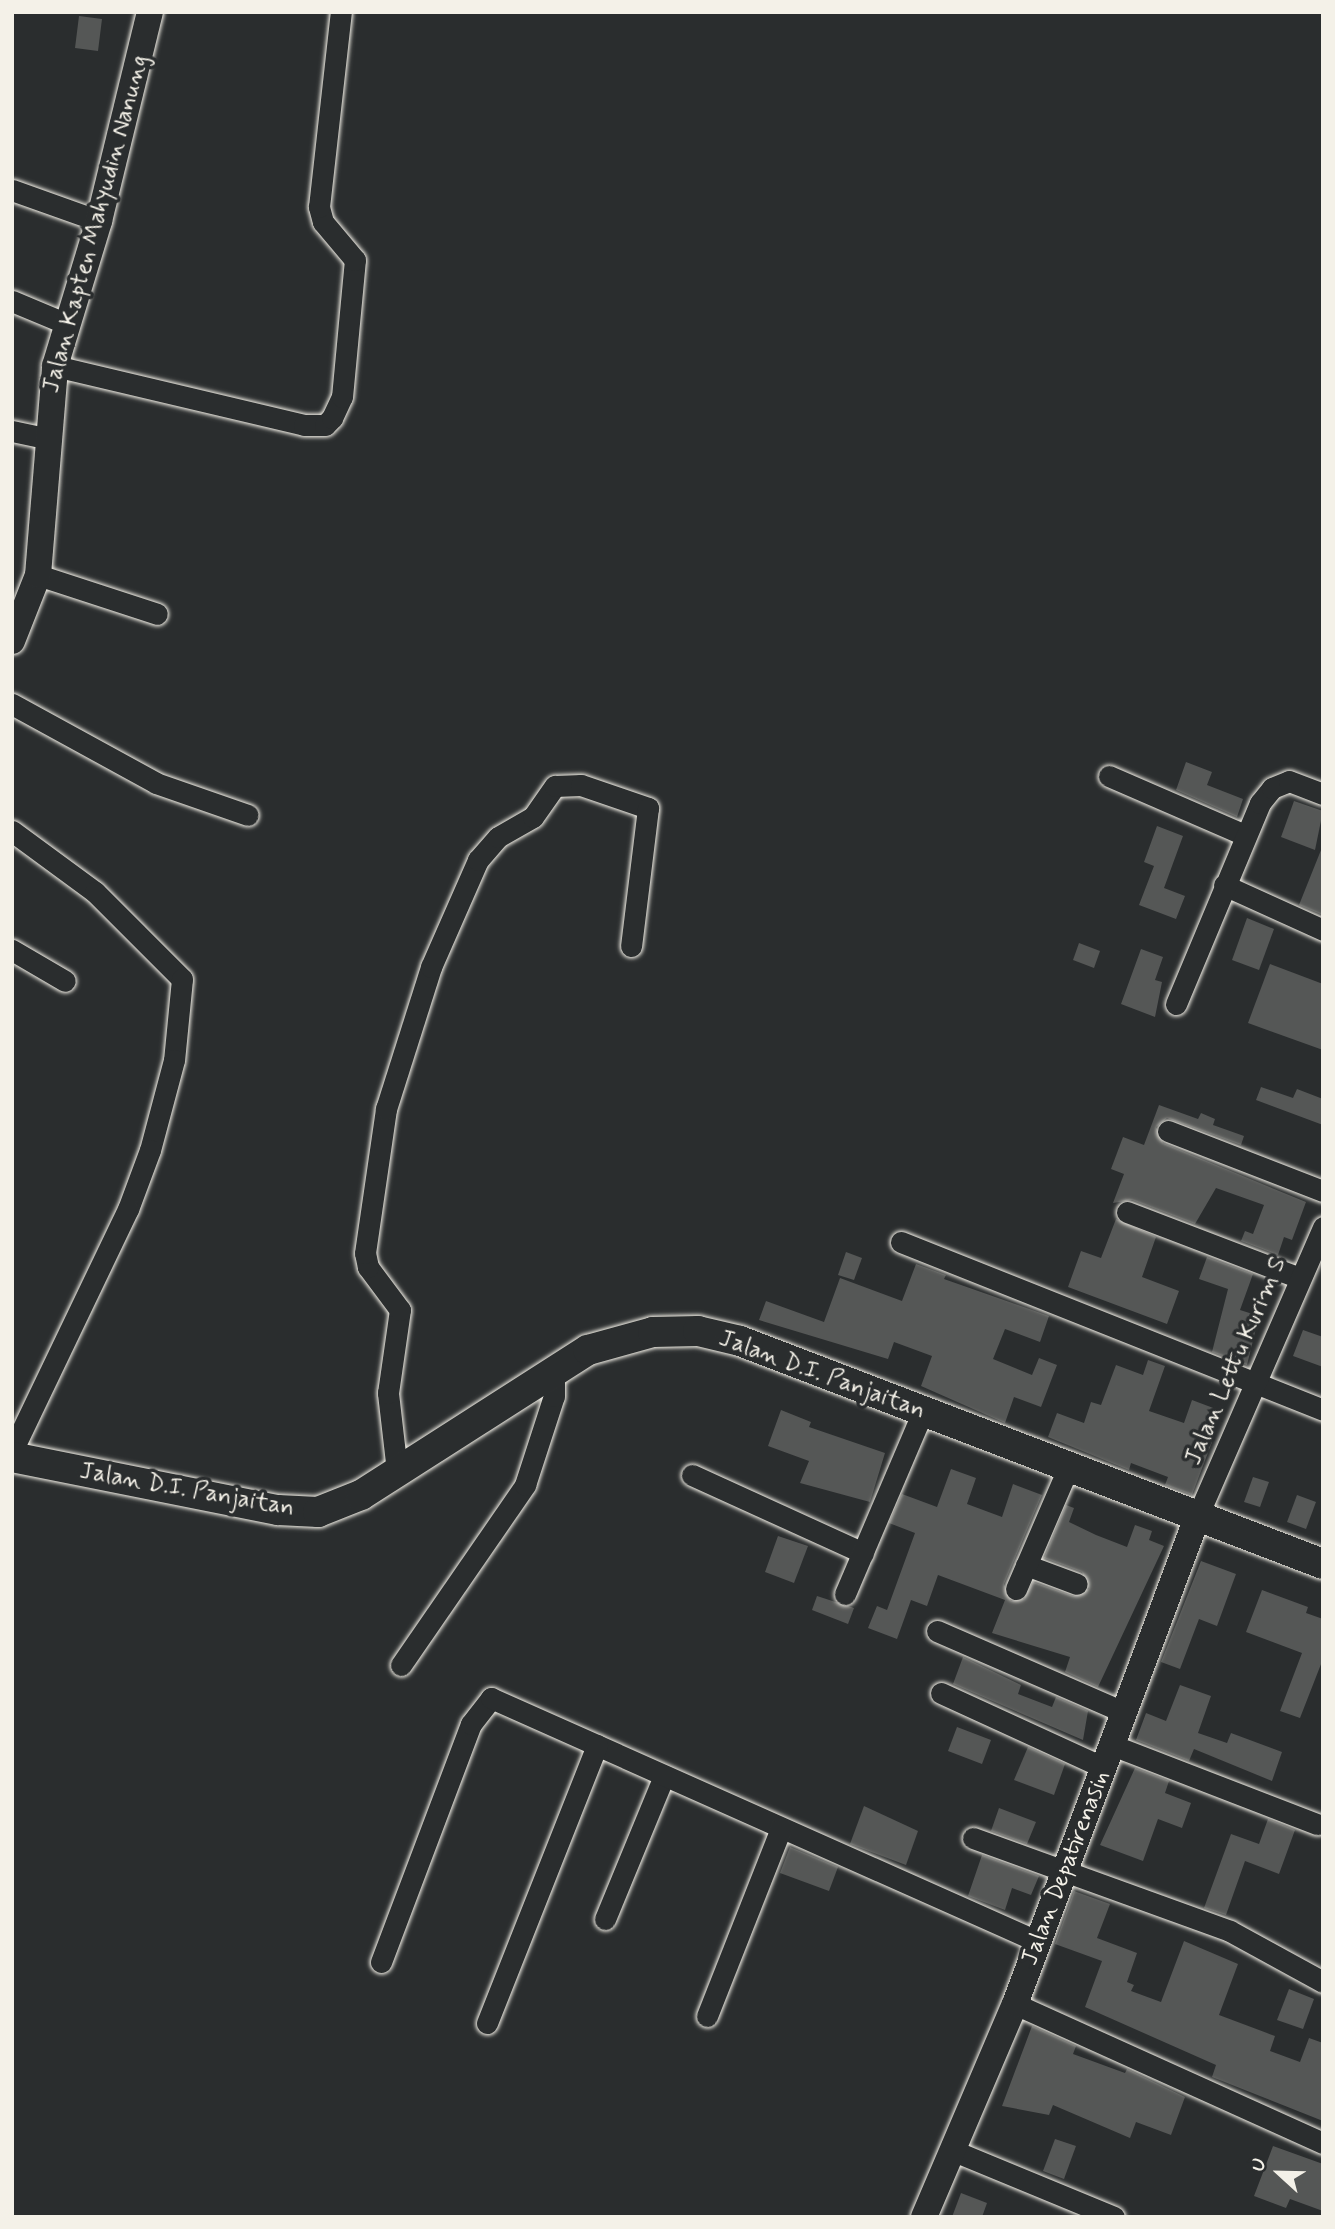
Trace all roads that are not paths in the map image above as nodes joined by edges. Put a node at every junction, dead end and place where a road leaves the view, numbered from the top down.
1 (149, 12) edge
2 (341, 12) edge
3 (12, 190) edge
4 (99, 221) junction
5 (12, 301) edge
6 (67, 324) junction
7 (55, 366) junction
8 (12, 431) edge
9 (46, 438) junction
10 (38, 575) junction
11 (157, 614) dead end
12 (12, 641) edge
13 (12, 704) edge
14 (1109, 776) dead end
15 (1323, 794) edge
16 (248, 815) dead end
17 (12, 831) edge
18 (1245, 835) junction
19 (1224, 886) junction
20 (1323, 930) edge
21 (631, 947) dead end
22 (12, 950) edge
23 (65, 981) dead end
24 (1176, 1004) dead end
25 (1168, 1131) dead end
26 (1323, 1191) edge
27 (1127, 1212) dead end
28 (1323, 1227) edge
29 (901, 1242) dead end
30 (1317, 1253) edge
31 (1300, 1278) junction
32 (554, 1371) junction
33 (1256, 1382) junction
34 (1323, 1410) edge
35 (923, 1411) junction
36 (12, 1451) edge
37 (12, 1457) edge
38 (1069, 1466) junction
39 (397, 1471) junction
40 (692, 1475) dead end
41 (1198, 1515) junction
42 (863, 1553) junction
43 (1323, 1564) edge
44 (1026, 1565) junction
45 (1077, 1584) dead end
46 (1016, 1589) dead end
47 (845, 1594) dead end
48 (937, 1631) dead end
49 (401, 1665) dead end
50 (941, 1693) dead end
51 (1123, 1712) junction
52 (597, 1745) junction
53 (1109, 1756) junction
54 (664, 1776) junction
55 (1317, 1824) dead end
56 (781, 1828) junction
57 (973, 1838) dead end
58 (1065, 1874) junction
59 (605, 1919) dead end
60 (1038, 1942) junction
61 (381, 1962) dead end
62 (1323, 1982) edge
63 (1015, 2004) junction
64 (707, 2016) dead end
65 (487, 2023) dead end
66 (1323, 2143) edge
67 (954, 2151) junction
68 (924, 2217) edge
69 (1114, 2217) edge

1 - 4 street, Jalan Kapten Mahyudin Nanung
2 - 7 street
3 - 4 street
4 - 6 street, Jalan Kapten Mahyudin Nanung
5 - 6 street
6 - 7 street, Jalan Kapten Mahyudin Nanung
7 - 9 street, Jalan Kapten Mahyudin Nanung
8 - 9 street
9 - 10 street, Jalan Kapten Mahyudin Nanung
10 - 11 street
10 - 12 street, Jalan Kapten Mahyudin Nanung
13 - 16 street
14 - 18 street
15 - 18 street
17 - 36 street
18 - 19 street
19 - 20 street
19 - 24 street
21 - 39 street
22 - 23 street
25 - 26 street
27 - 31 street
28 - 30 street, Jalan Lettu Kurim S
29 - 33 street
30 - 31 street, Jalan Lettu Kurim S
31 - 33 street, Jalan Lettu Kurim S
32 - 35 main road, Jalan D.I. Panjaitan
32 - 39 main road, Jalan D.I. Panjaitan
32 - 49 street
33 - 34 street
33 - 41 street, Jalan Lettu Kurim S
35 - 38 main road, Jalan D.I. Panjaitan
35 - 42 street
37 - 39 main road, Jalan D.I. Panjaitan
38 - 41 main road, Jalan D.I. Panjaitan
38 - 44 street
40 - 42 street
41 - 43 main road, Jalan D.I. Panjaitan
41 - 51 street, Jalan Depatirenasin
42 - 47 street
44 - 45 street
44 - 46 street
48 - 51 street
50 - 53 street
51 - 53 street, Jalan Depatirenasin
52 - 54 street
52 - 61 street
52 - 65 street
53 - 55 street
53 - 58 street, Jalan Depatirenasin
54 - 56 street
54 - 59 street
56 - 60 street
56 - 64 street
57 - 58 street
58 - 60 street, Jalan Depatirenasin
58 - 62 street
60 - 63 street, Jalan Depatirenasin
63 - 66 street
63 - 67 street, Jalan Depatirenasin
67 - 68 street, Jalan Depatirenasin
67 - 69 street

